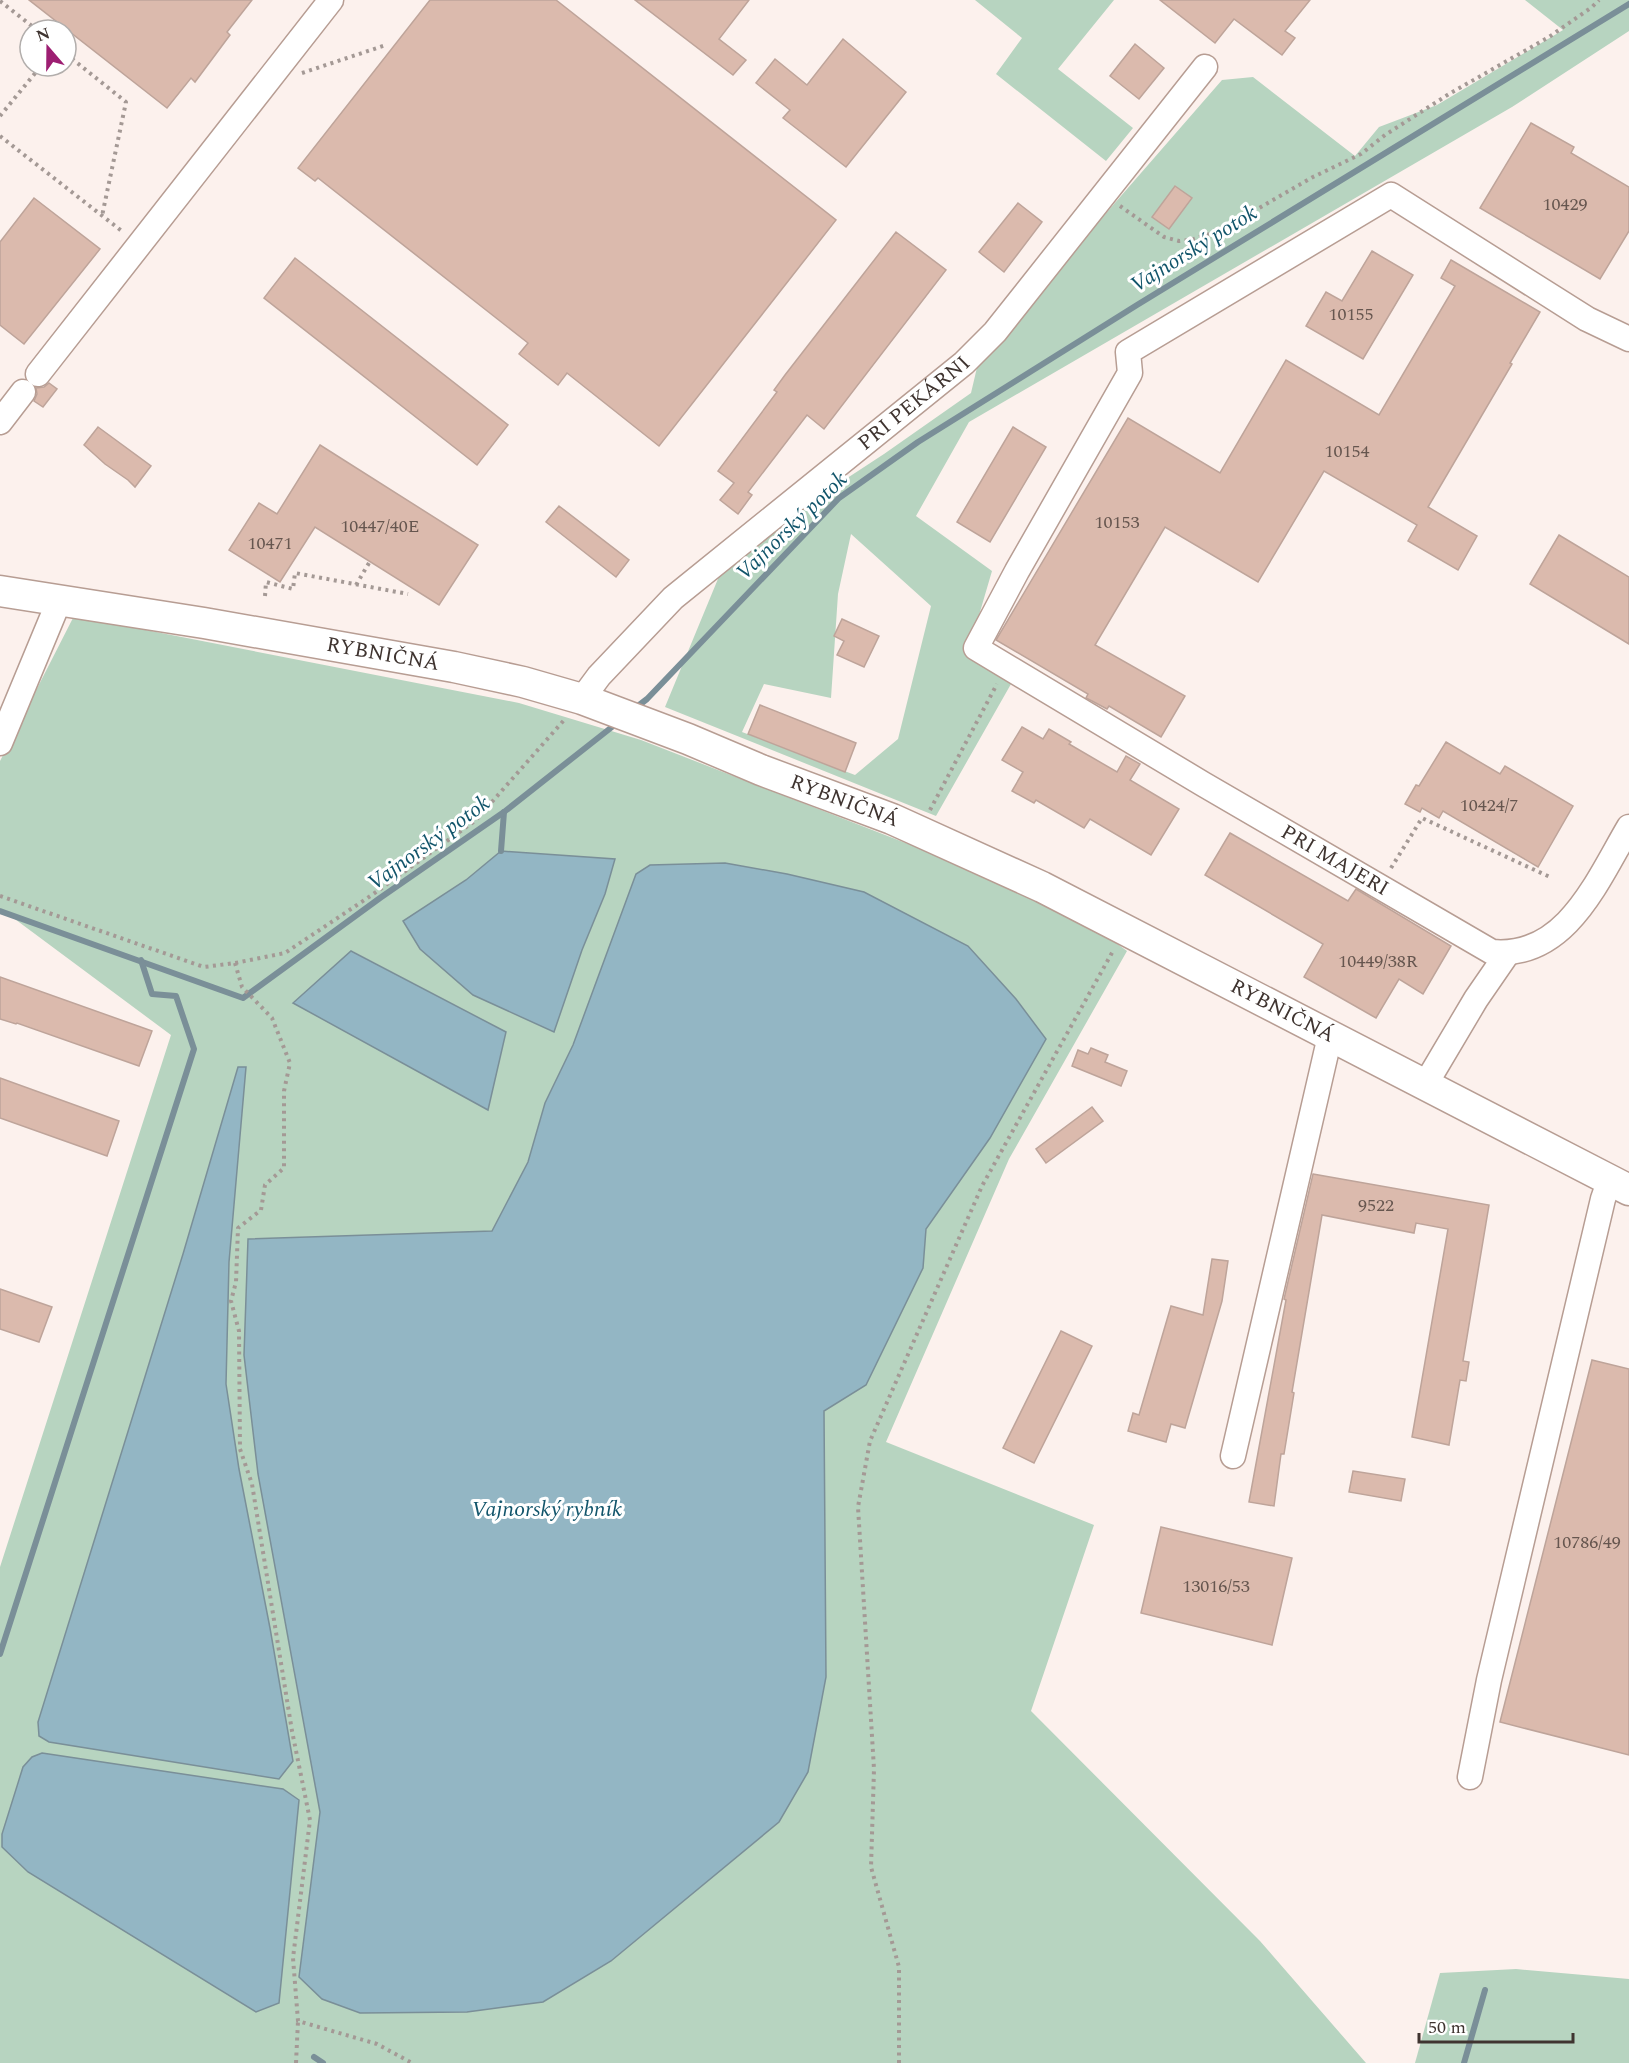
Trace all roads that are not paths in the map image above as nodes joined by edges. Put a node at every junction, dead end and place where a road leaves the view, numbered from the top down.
1 (331, 0) edge
2 (1205, 67) dead end
3 (1629, 339) edge
4 (0, 422) edge
5 (0, 591) edge
6 (60, 601) junction
7 (582, 699) junction
8 (6, 719) edge
9 (1629, 827) edge
10 (1507, 954) junction
11 (1330, 1036) junction
12 (1425, 1084) junction
13 (1620, 1184) edge
14 (1233, 1456) dead end
15 (1470, 1777) dead end

1 - 4 street
2 - 7 street, PRI PEKÁRNI
3 - 10 street, PRI MAJERI
5 - 6 main road, RYBNIČNÁ
6 - 7 main road, RYBNIČNÁ
6 - 8 street
7 - 11 main road, RYBNIČNÁ
9 - 10 street
10 - 12 street
11 - 12 main road, RYBNIČNÁ
11 - 14 street
12 - 13 main road, RYBNIČNÁ
13 - 15 street

